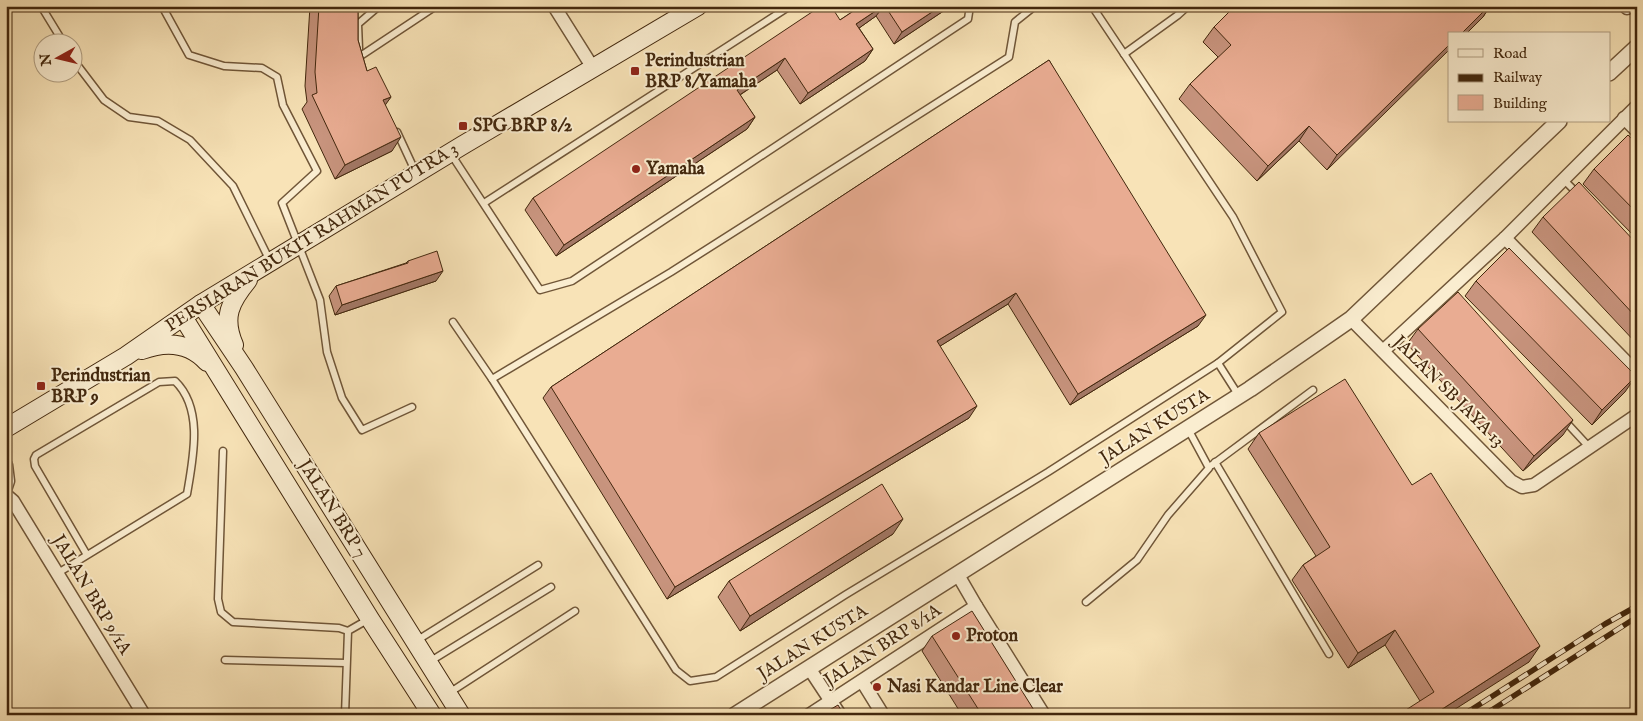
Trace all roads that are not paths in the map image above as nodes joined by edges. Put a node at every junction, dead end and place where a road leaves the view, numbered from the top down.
1 (41, 6) edge
2 (162, 6) edge
3 (436, 6) edge
4 (554, 6) edge
5 (698, 6) edge
6 (790, 6) edge
7 (970, 6) edge
8 (1035, 6) edge
9 (1092, 6) edge
10 (1188, 6) edge
11 (376, 8) edge
12 (57, 32) edge
13 (1637, 47) edge
14 (1124, 54) junction
15 (359, 57) junction
16 (364, 66) edge
17 (593, 68) junction
18 (82, 71) edge
19 (1610, 73) edge
20 (1637, 106) edge
21 (1624, 118) junction
22 (1558, 122) edge
23 (394, 126) edge
24 (1637, 131) edge
25 (450, 153) junction
26 (416, 174) junction
27 (1563, 179) junction
28 (1583, 200) edge
29 (484, 203) junction
30 (1505, 238) junction
31 (298, 246) junction
32 (271, 262) junction
33 (253, 273) junction
34 (201, 304) junction
35 (183, 317) junction
36 (1351, 319) junction
37 (453, 322) dead end
38 (1382, 351) junction
39 (126, 356) junction
40 (1218, 362) junction
41 (244, 368) junction
42 (1637, 372) edge
43 (492, 378) junction
44 (228, 388) junction
45 (1313, 390) dead end
46 (1239, 396) junction
47 (412, 407) dead end
48 (1557, 412) edge
49 (1637, 415) edge
50 (6, 428) edge
51 (1187, 428) junction
52 (1589, 447) junction
53 (223, 451) dead end
54 (1215, 462) junction
55 (6, 465) edge
56 (1209, 468) junction
57 (6, 487) edge
58 (6, 495) edge
59 (87, 555) junction
60 (538, 566) dead end
61 (58, 573) junction
62 (958, 575) junction
63 (551, 587) dead end
64 (1086, 602) dead end
65 (976, 606) junction
66 (575, 611) dead end
67 (370, 619) junction
68 (348, 632) junction
69 (415, 642) junction
70 (1329, 654) dead end
71 (225, 660) dead end
72 (346, 663) junction
73 (428, 663) junction
74 (808, 668) junction
75 (862, 681) junction
76 (448, 694) junction
77 (831, 701) junction
78 (144, 715) edge
79 (346, 715) edge
80 (432, 715) edge
81 (461, 715) edge
82 (735, 715) edge
83 (809, 715) edge
84 (840, 715) edge
85 (883, 715) edge
86 (1044, 715) edge

1 - 12 lane
2 - 31 lane
3 - 15 lane
4 - 17 street
5 - 17 main road, PERSIARAN BUKIT RAHMAN PUTRA 3
6 - 29 lane
7 - 29 lane
8 - 43 lane
9 - 14 lane
10 - 14 lane
11 - 15 lane
13 - 19 street
14 - 40 lane
15 - 16 lane
17 - 25 main road, PERSIARAN BUKIT RAHMAN PUTRA 3
18 - 32 lane
20 - 21 street
21 - 24 street
21 - 27 street
22 - 36 street, JALAN KUSTA
23 - 26 lane
25 - 26 main road, PERSIARAN BUKIT RAHMAN PUTRA 3
25 - 29 lane
26 - 31 main road, PERSIARAN BUKIT RAHMAN PUTRA 3
27 - 28 lane
27 - 30 street
30 - 38 street
30 - 42 street
31 - 32 main road, PERSIARAN BUKIT RAHMAN PUTRA 3
31 - 47 lane
32 - 33 main road, PERSIARAN BUKIT RAHMAN PUTRA 3
33 - 34 main road, PERSIARAN BUKIT RAHMAN PUTRA 3
33 - 41 main road
34 - 35 main road, PERSIARAN BUKIT RAHMAN PUTRA 3
34 - 41 main road, JALAN BRP 7
35 - 39 main road, PERSIARAN BUKIT RAHMAN PUTRA 3
35 - 44 main road, JALAN BRP 7
36 - 38 street, JALAN SB JAYA 13
36 - 46 street, JALAN KUSTA
37 - 43 lane
38 - 52 street, JALAN SB JAYA 13
39 - 44 main road
39 - 50 main road, PERSIARAN BUKIT RAHMAN PUTRA 3
40 - 43 lane
40 - 46 lane
41 - 69 main road, JALAN BRP 7
44 - 67 main road, JALAN BRP 7
45 - 54 lane
46 - 51 street, JALAN KUSTA
48 - 52 lane
49 - 52 street
51 - 56 lane
51 - 62 street, JALAN KUSTA
53 - 68 lane
54 - 56 lane
54 - 70 lane
55 - 57 street
56 - 64 lane
58 - 61 street, JALAN BRP 9/1A
59 - 59 lane
59 - 61 lane
60 - 69 lane
61 - 78 street, JALAN BRP 9/1A
62 - 65 street
62 - 74 street, JALAN KUSTA
63 - 73 lane
65 - 75 street, JALAN BRP 8/1A
65 - 86 street
66 - 76 lane
67 - 68 lane
67 - 80 main road, JALAN BRP 7
68 - 72 lane
69 - 73 main road, JALAN BRP 7
71 - 72 lane
72 - 79 lane
73 - 76 main road, JALAN BRP 7
74 - 77 street
74 - 82 street, JALAN KUSTA
75 - 77 street, JALAN BRP 8/1A
75 - 85 street
76 - 81 main road, JALAN BRP 7
77 - 83 street, JALAN BRP 8/1A
77 - 84 street

